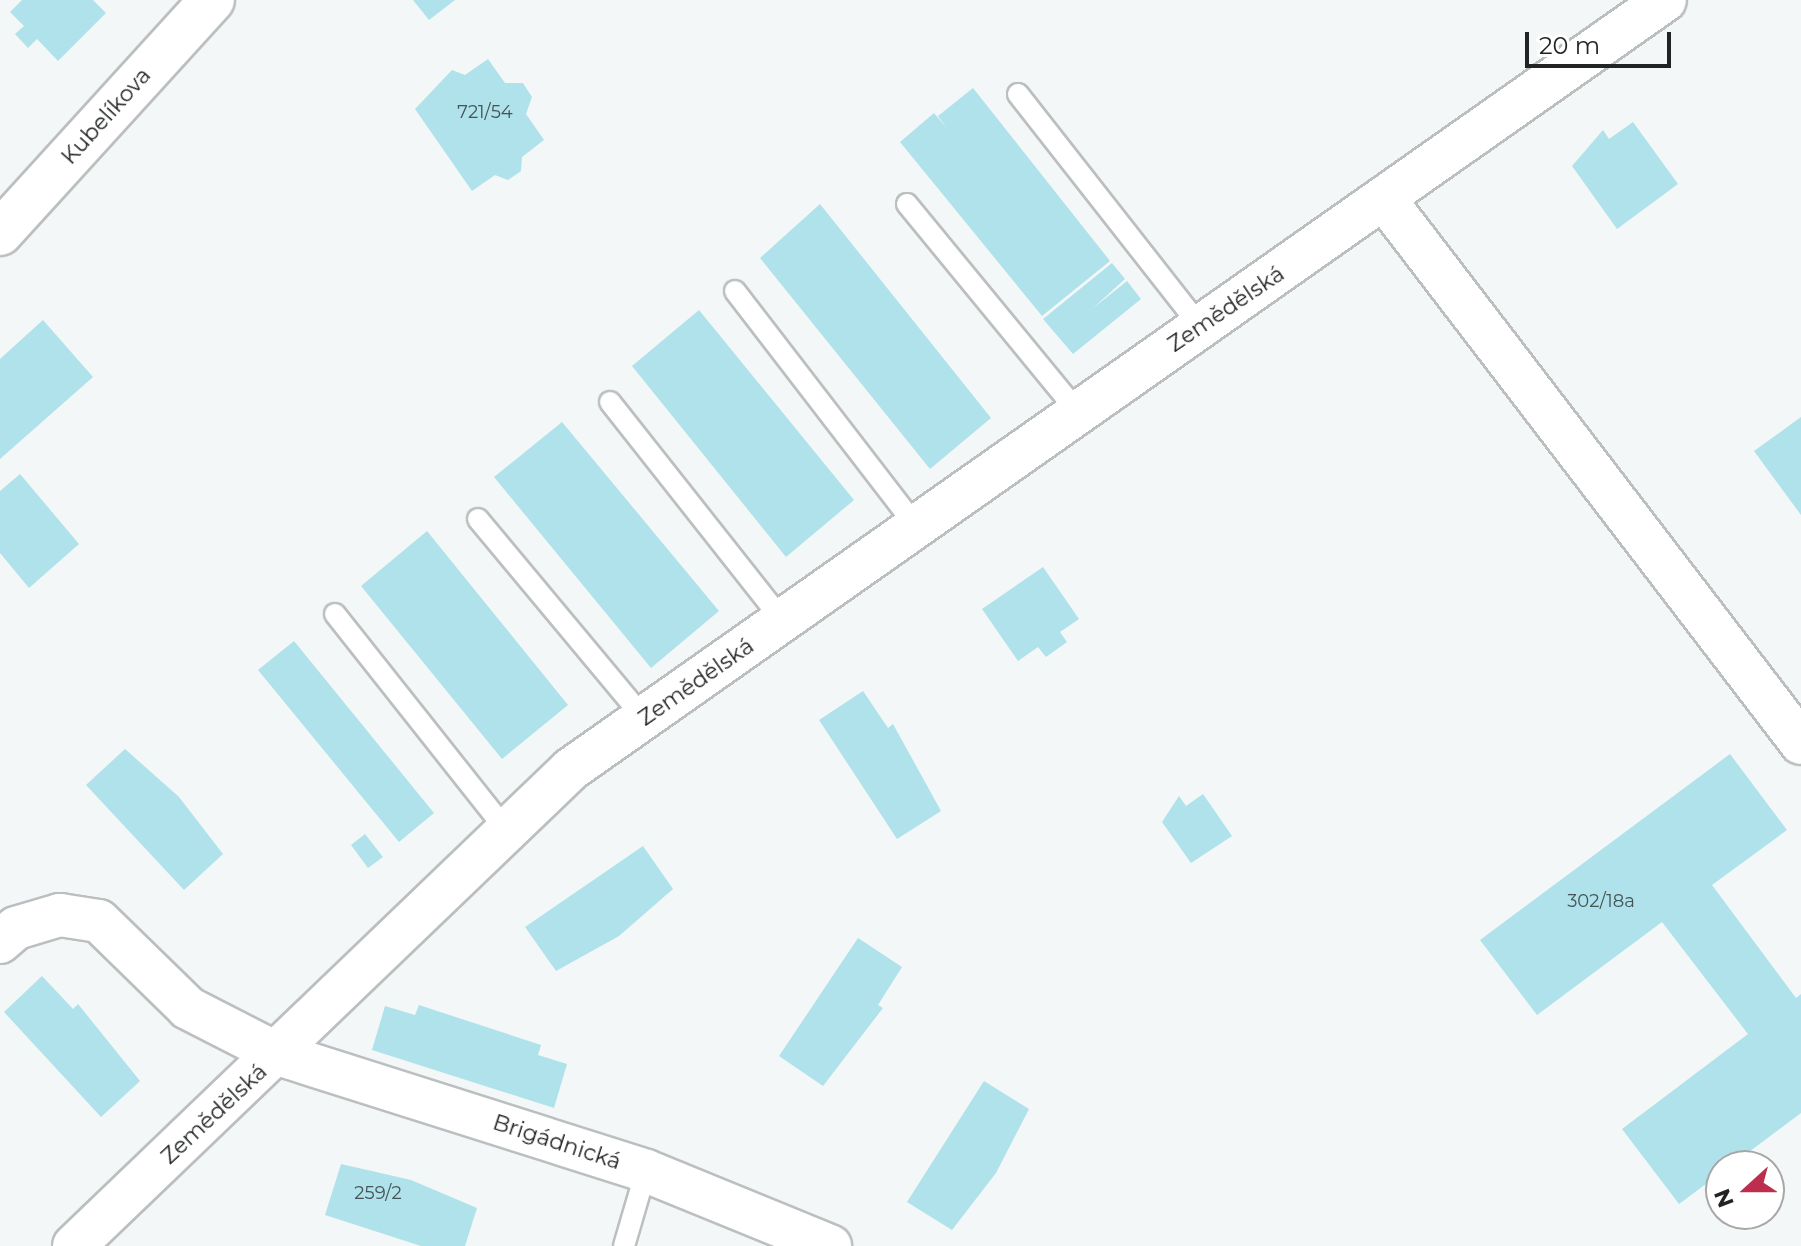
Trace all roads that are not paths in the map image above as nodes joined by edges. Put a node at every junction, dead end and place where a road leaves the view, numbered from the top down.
1 (212, 0) edge
2 (1665, 0) edge
3 (1018, 94) dead end
4 (1385, 200) junction
5 (907, 204) dead end
6 (0, 233) edge
7 (735, 291) dead end
8 (1201, 327) junction
9 (610, 402) dead end
10 (1077, 411) junction
11 (478, 519) dead end
12 (917, 527) junction
13 (335, 614) dead end
14 (783, 621) junction
15 (644, 718) junction
16 (1801, 743) edge
17 (507, 831) junction
18 (0, 942) edge
19 (278, 1054) junction
20 (646, 1171) junction
21 (74, 1246) edge
22 (624, 1246) edge
23 (830, 1246) edge

1 - 6 street, Kubelíkova
2 - 4 street, Zemědělská
3 - 8 lane
4 - 8 street, Zemědělská
4 - 16 street
5 - 10 lane
7 - 12 lane
8 - 10 street, Zemědělská
9 - 14 lane
10 - 12 street, Zemědělská
11 - 15 lane
12 - 14 street, Zemědělská
13 - 17 lane
14 - 15 street, Zemědělská
15 - 17 street, Zemědělská
17 - 19 street, Zemědělská
18 - 19 street, Brigádnická
19 - 20 street, Brigádnická
19 - 21 street, Zemědělská
20 - 22 lane
20 - 23 street, Brigádnická

